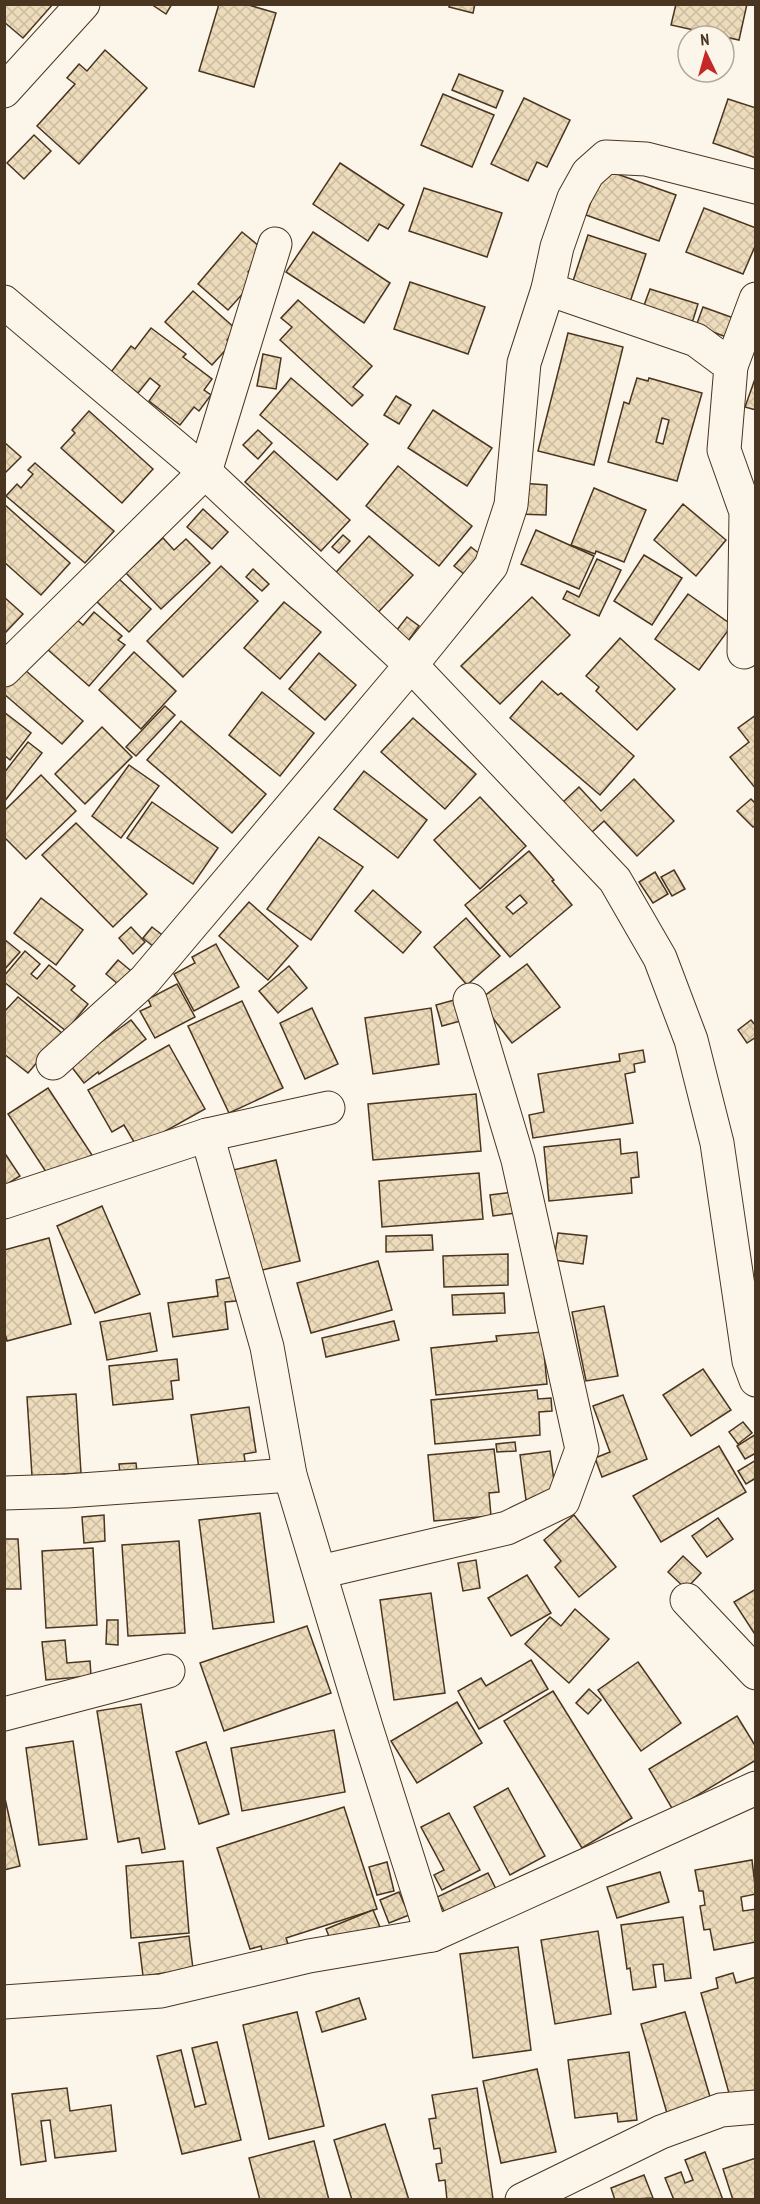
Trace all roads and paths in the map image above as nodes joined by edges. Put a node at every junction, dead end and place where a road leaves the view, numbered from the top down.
1 (83, 4) edge
2 (4, 92) edge
3 (756, 187) edge
4 (275, 244) dead end
5 (548, 289) junction
6 (756, 299) edge
7 (4, 302) edge
8 (731, 366) junction
9 (206, 472) junction
10 (744, 652) dead end
11 (411, 665) junction
12 (4, 670) edge
13 (470, 1000) dead end
14 (53, 1063) dead end
15 (328, 1108) dead end
16 (207, 1135) junction
17 (4, 1202) edge
18 (756, 1380) edge
19 (290, 1475) junction
20 (4, 1493) edge
21 (320, 1572) junction
22 (687, 1600) dead end
23 (168, 1671) dead end
24 (756, 1673) edge
25 (4, 1714) edge
26 (756, 1788) edge
27 (432, 1935) junction
28 (4, 2002) edge
29 (756, 2107) edge
30 (564, 2191) edge
31 (522, 2199) edge

1 - 2 street
3 - 5 street
4 - 9 street
5 - 8 street
5 - 11 street
6 - 8 street
7 - 9 street
8 - 10 street
9 - 11 street
9 - 12 street
11 - 14 street
11 - 18 street
13 - 21 street
15 - 16 street
16 - 17 street
16 - 19 street
19 - 20 street
19 - 21 street
21 - 27 street
22 - 24 street
23 - 25 street
26 - 27 street
27 - 28 street
29 - 30 street
30 - 31 street

